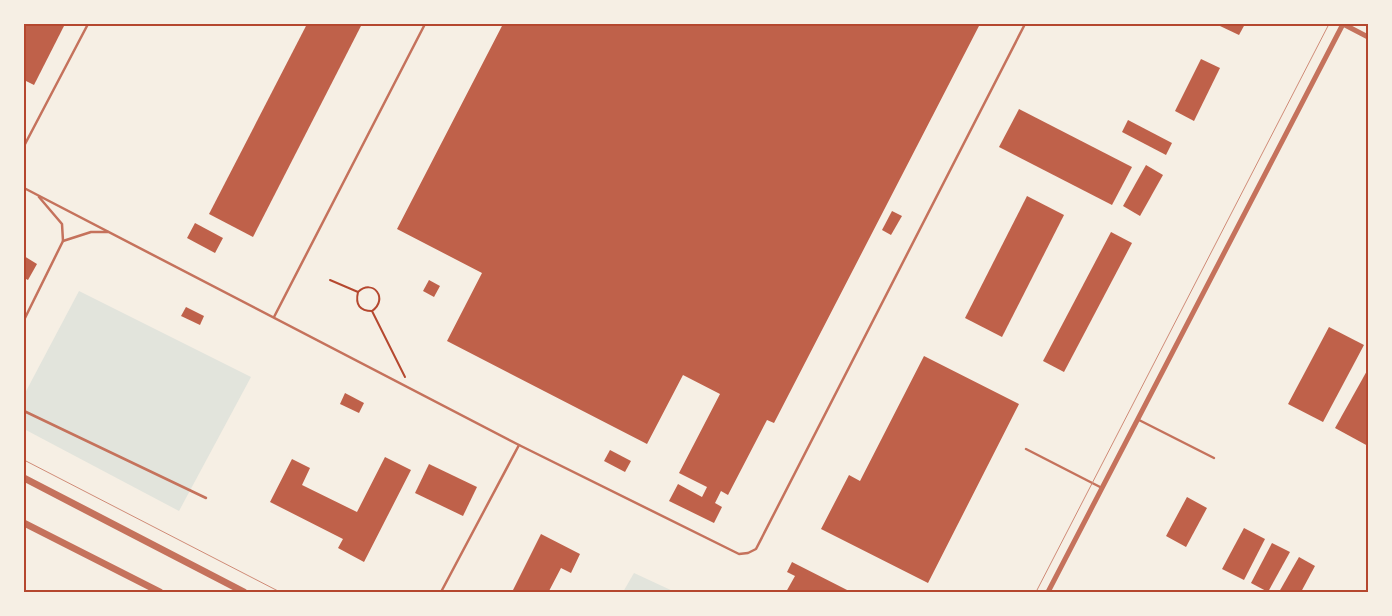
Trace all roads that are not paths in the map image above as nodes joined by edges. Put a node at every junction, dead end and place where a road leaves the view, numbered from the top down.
1 (88, 24) edge
2 (425, 24) edge
3 (1025, 24) edge
4 (1343, 24) edge
5 (1368, 37) edge
6 (24, 146) edge
7 (24, 188) edge
8 (38, 195) junction
9 (109, 232) junction
10 (63, 241) junction
11 (274, 317) junction
12 (24, 320) edge
13 (24, 411) edge
14 (1138, 420) junction
15 (519, 444) junction
16 (1026, 449) dead end
17 (1214, 458) dead end
18 (24, 478) edge
19 (1104, 488) junction
20 (206, 498) dead end
21 (24, 523) edge
22 (160, 592) edge
23 (244, 592) edge
24 (441, 592) edge
25 (1048, 592) edge

1 - 6 lane
2 - 11 lane
3 - 15 lane
4 - 5 street
4 - 14 street
7 - 8 lane
8 - 9 lane
8 - 10 lane
9 - 10 lane
9 - 11 lane
10 - 12 lane
11 - 15 lane
13 - 20 lane
14 - 17 lane
14 - 19 street
15 - 24 lane
16 - 19 lane
18 - 23 street
19 - 25 street
21 - 22 street

